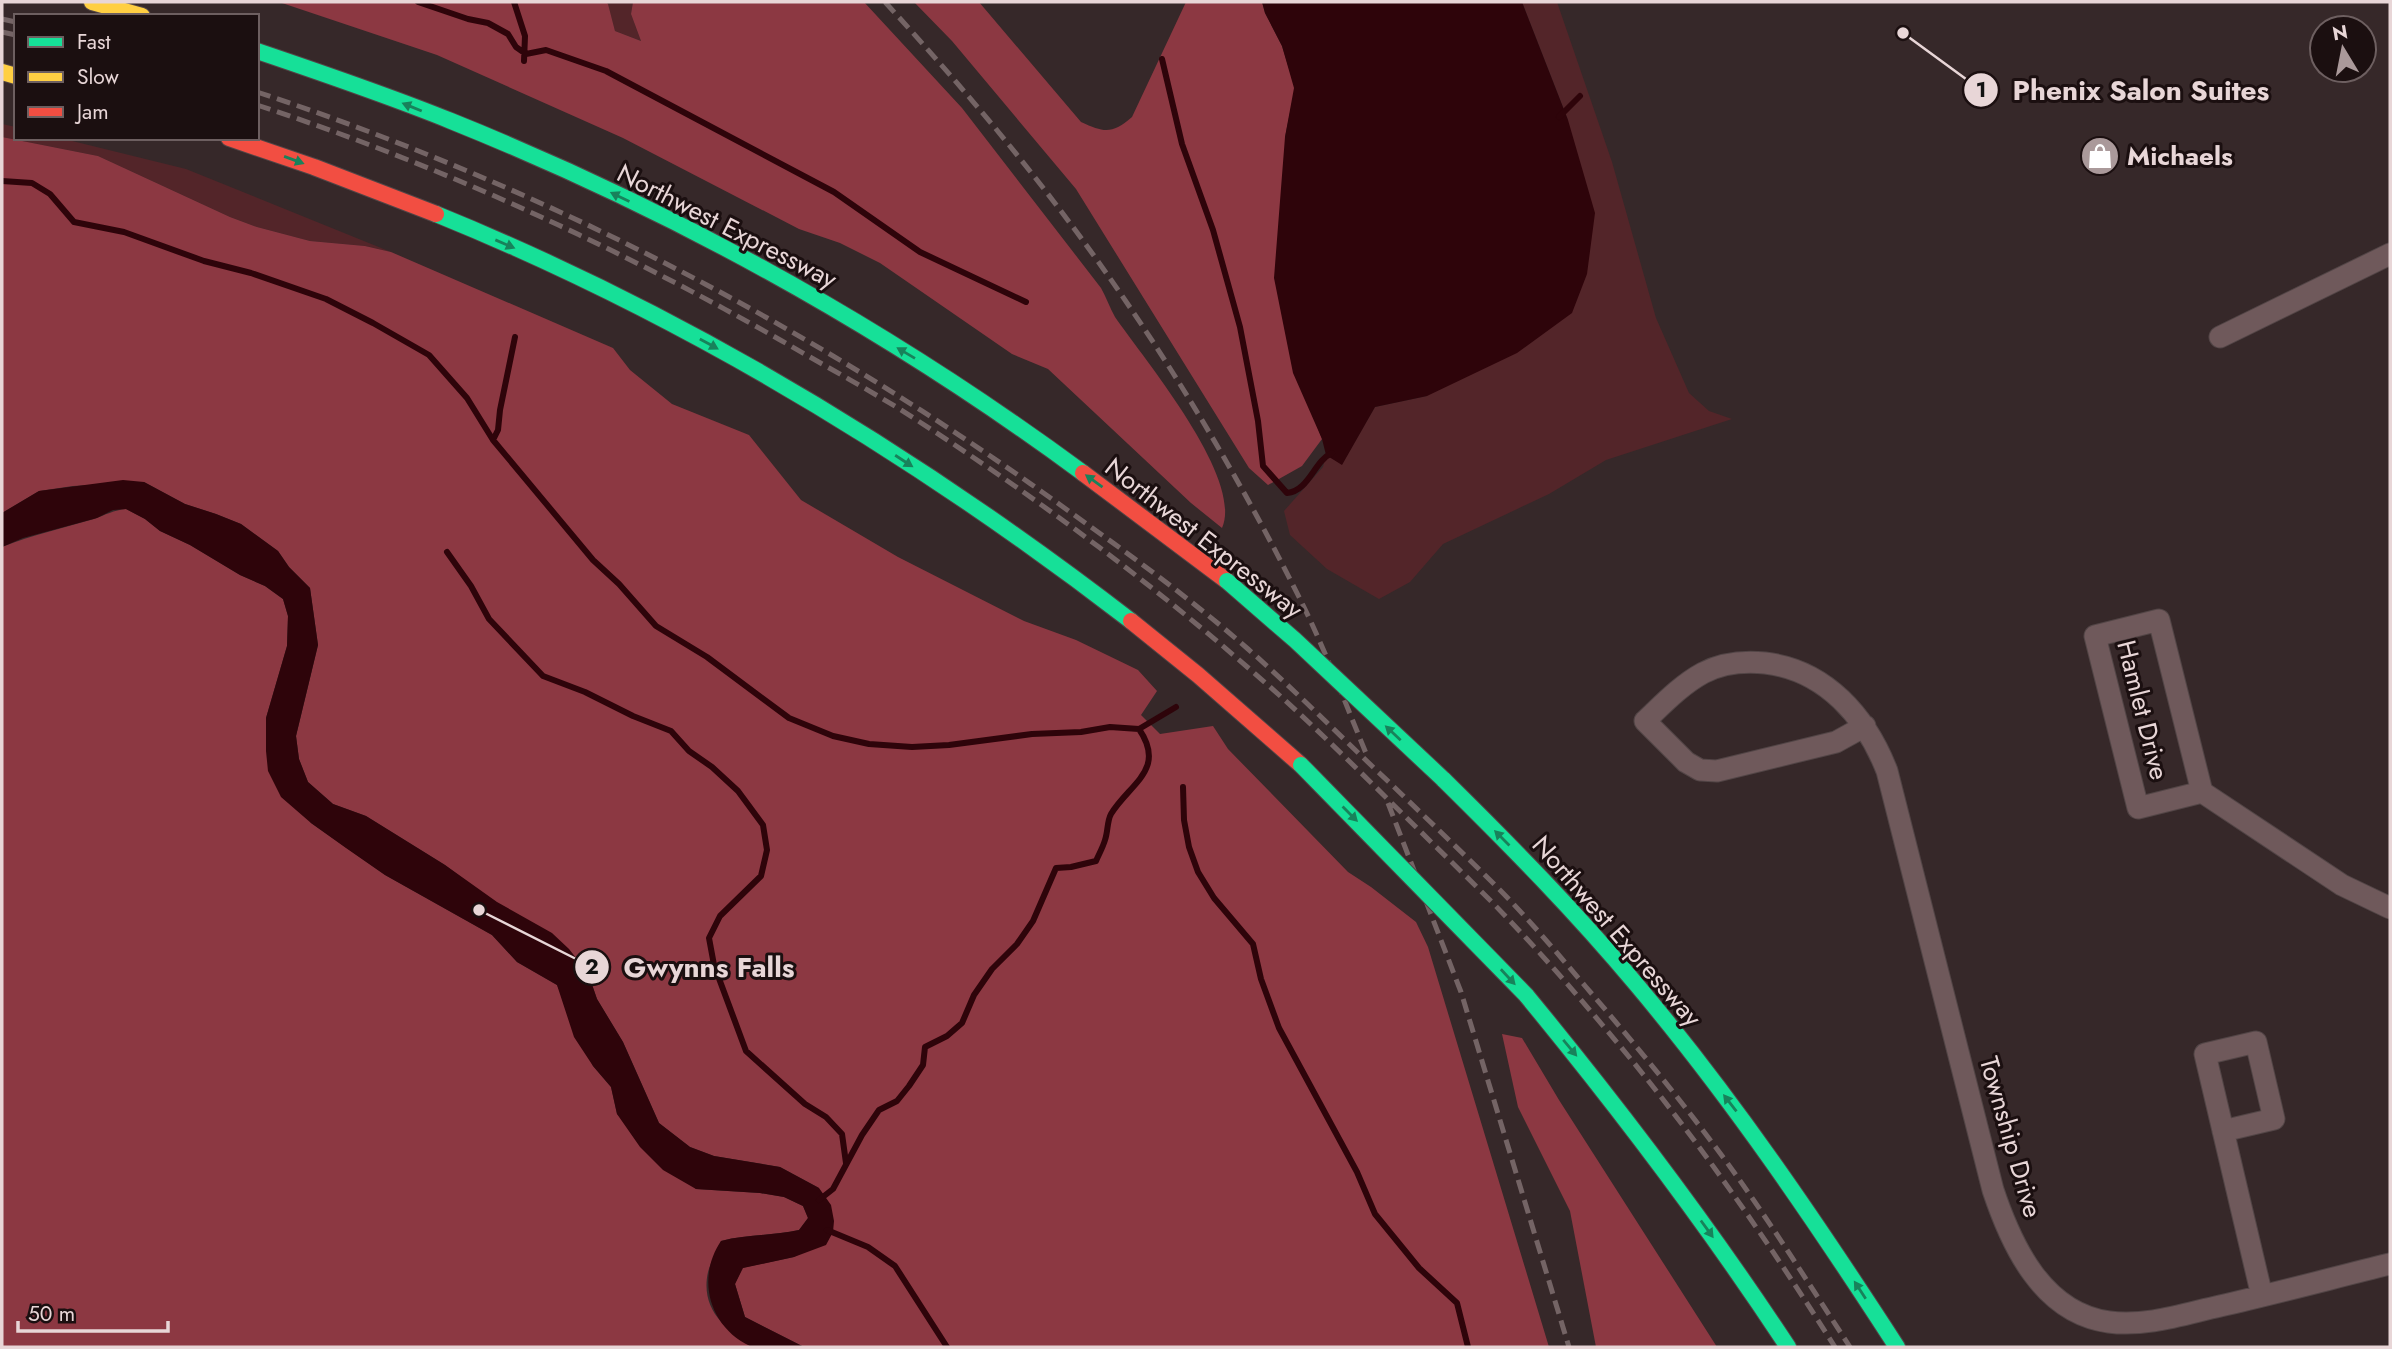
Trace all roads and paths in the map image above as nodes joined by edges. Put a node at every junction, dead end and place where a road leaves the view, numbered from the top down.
1 (92, 2) edge
2 (135, 14) edge
3 (259, 52) edge
4 (235, 140) edge
5 (2390, 254) edge
6 (2220, 337) dead end
7 (1865, 726) junction
8 (2202, 792) junction
9 (2390, 908) edge
10 (2223, 1131) dead end
11 (2390, 1264) edge
12 (2262, 1296) junction
13 (1788, 1347) edge
14 (1897, 1347) edge

1 - 2 highway
14 -> 3 highway, Northwest Expressway, bridge
4 -> 13 highway, bridge
5 - 6 street
7 - 7 street, Township Drive
7 - 12 street, Township Drive
8 - 8 street, Hamlet Drive
8 - 9 street, Hamlet Drive
10 - 12 street
11 - 12 street, Township Drive

